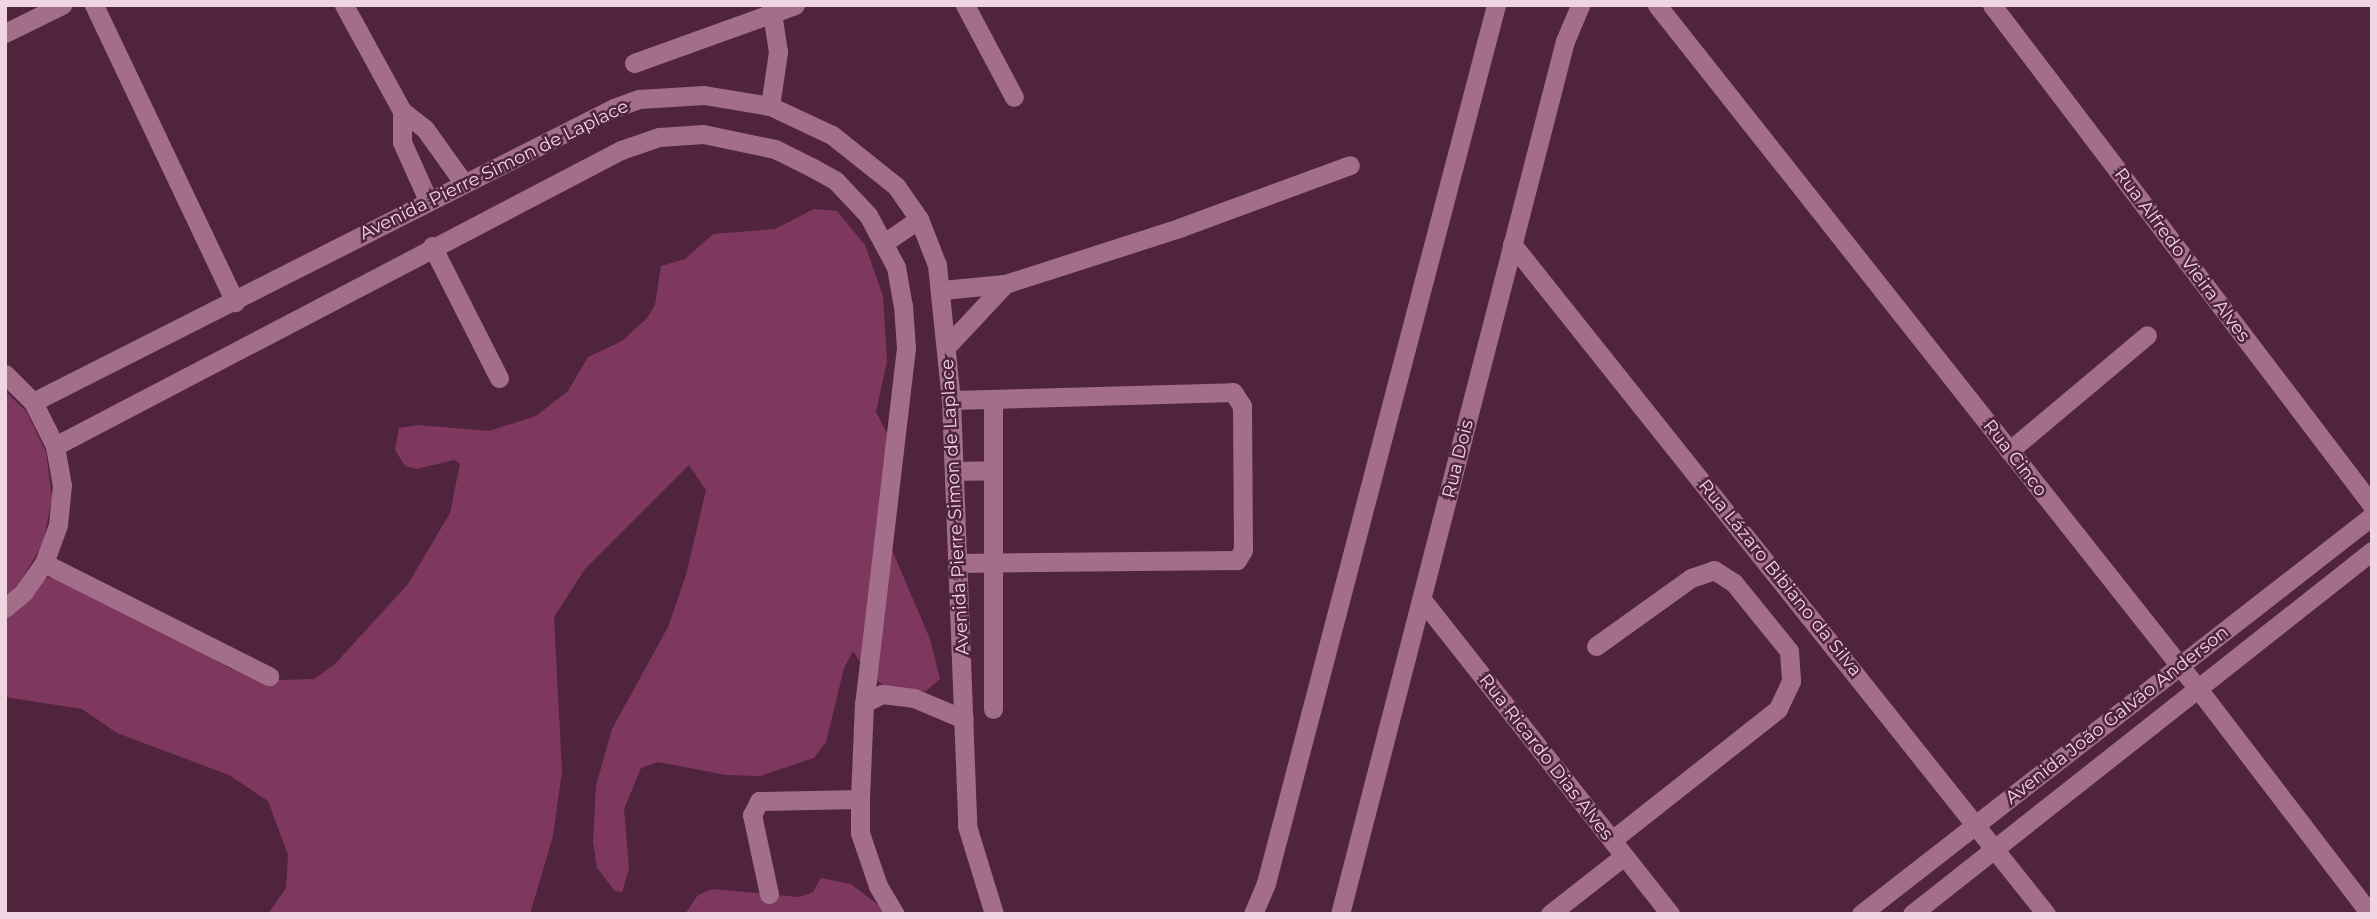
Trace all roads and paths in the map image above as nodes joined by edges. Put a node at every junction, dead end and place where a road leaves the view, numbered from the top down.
1 (62, 5) edge
2 (93, 5) edge
3 (344, 5) edge
4 (795, 5) edge
5 (965, 5) edge
6 (1496, 5) edge
7 (1580, 5) edge
8 (1657, 5) edge
9 (1992, 5) edge
10 (773, 10) edge
11 (5, 33) edge
12 (634, 63) dead end
13 (1014, 97) dead end
14 (770, 106) junction
15 (402, 111) junction
16 (425, 130) junction
17 (402, 142) junction
18 (1350, 165) dead end
19 (463, 182) junction
20 (428, 200) junction
21 (919, 219) junction
22 (884, 243) junction
23 (1512, 244) junction
24 (432, 246) junction
25 (1005, 284) junction
26 (942, 290) junction
27 (236, 302) junction
28 (2147, 335) dead end
29 (947, 346) junction
30 (5, 374) edge
31 (499, 378) dead end
32 (993, 399) junction
33 (951, 400) junction
34 (33, 402) junction
35 (55, 446) junction
36 (2009, 450) junction
37 (993, 470) junction
38 (954, 471) junction
39 (2372, 505) edge
40 (2372, 516) edge
41 (2372, 551) edge
42 (993, 562) junction
43 (44, 563) junction
44 (957, 563) junction
45 (1423, 601) junction
46 (5, 608) edge
47 (961, 644) junction
48 (993, 644) junction
49 (1596, 646) dead end
50 (2180, 666) junction
51 (270, 676) dead end
52 (2199, 690) junction
53 (864, 704) junction
54 (993, 709) dead end
55 (964, 719) junction
56 (860, 799) junction
57 (1977, 825) junction
58 (1612, 839) junction
59 (1995, 850) junction
60 (1624, 856) junction
61 (769, 894) dead end
62 (988, 909) edge
63 (895, 914) edge
64 (1253, 914) edge
65 (1340, 914) edge
66 (1549, 914) edge
67 (1670, 914) edge
68 (1861, 914) edge
69 (1912, 914) edge
70 (2046, 914) edge
71 (2370, 914) edge

1 - 11 street
2 - 27 street
3 - 15 street
4 - 10 street
5 - 13 street
6 - 64 street
7 - 23 street, Rua Dois
8 - 36 street, Rua Cinco
9 - 39 street, Rua Alfredo Vieira Alves
10 - 12 street
10 - 14 street
14 - 19 street, Avenida Pierre Simon de Laplace
14 - 21 street, Avenida Pierre Simon de Laplace
15 - 16 street
15 - 17 street
16 - 17 street
16 - 19 street
17 - 20 street
18 - 25 street
19 - 20 street, Avenida Pierre Simon de Laplace
20 - 27 street, Avenida Pierre Simon de Laplace
21 - 22 street
21 - 26 street, Avenida Pierre Simon de Laplace
22 - 24 street
22 - 53 street
23 - 45 street, Rua Dois
23 - 57 street, Rua Lázaro Bibiano da Silva
24 - 31 street
24 - 35 street
25 - 26 street
25 - 29 street
26 - 29 street, Avenida Pierre Simon de Laplace
27 - 34 street, Avenida Pierre Simon de Laplace
28 - 36 street
29 - 33 street, Avenida Pierre Simon de Laplace
30 - 34 street
32 - 33 street
32 - 37 street
32 - 42 street
33 - 38 street, Avenida Pierre Simon de Laplace
34 - 35 street
35 - 43 street
36 - 50 street, Rua Cinco
37 - 38 street
37 - 42 street
38 - 44 street, Avenida Pierre Simon de Laplace
40 - 50 street, Avenida João Galvão Anderson
41 - 52 street, Avenida João Galvão Anderson
42 - 44 street
42 - 48 street
43 - 46 street
43 - 51 street
44 - 47 street, Avenida Pierre Simon de Laplace
45 - 58 street, Rua Ricardo Dias Alves
45 - 65 street, Rua Dois
47 - 48 street
47 - 55 street, Avenida Pierre Simon de Laplace
48 - 54 street
49 - 58 street
50 - 52 street, Rua Cinco
50 - 57 street, Avenida João Galvão Anderson
52 - 59 street, Avenida João Galvão Anderson
52 - 71 street, Rua Cinco
53 - 55 street
53 - 56 street
55 - 62 street, Avenida Pierre Simon de Laplace
56 - 61 street
56 - 63 street
57 - 59 street, Rua Lázaro Bibiano da Silva
57 - 68 street, Avenida João Galvão Anderson
58 - 60 street, Rua Ricardo Dias Alves
59 - 69 street, Avenida João Galvão Anderson
59 - 70 street, Rua Lázaro Bibiano da Silva
60 - 66 street
60 - 67 street, Rua Ricardo Dias Alves

